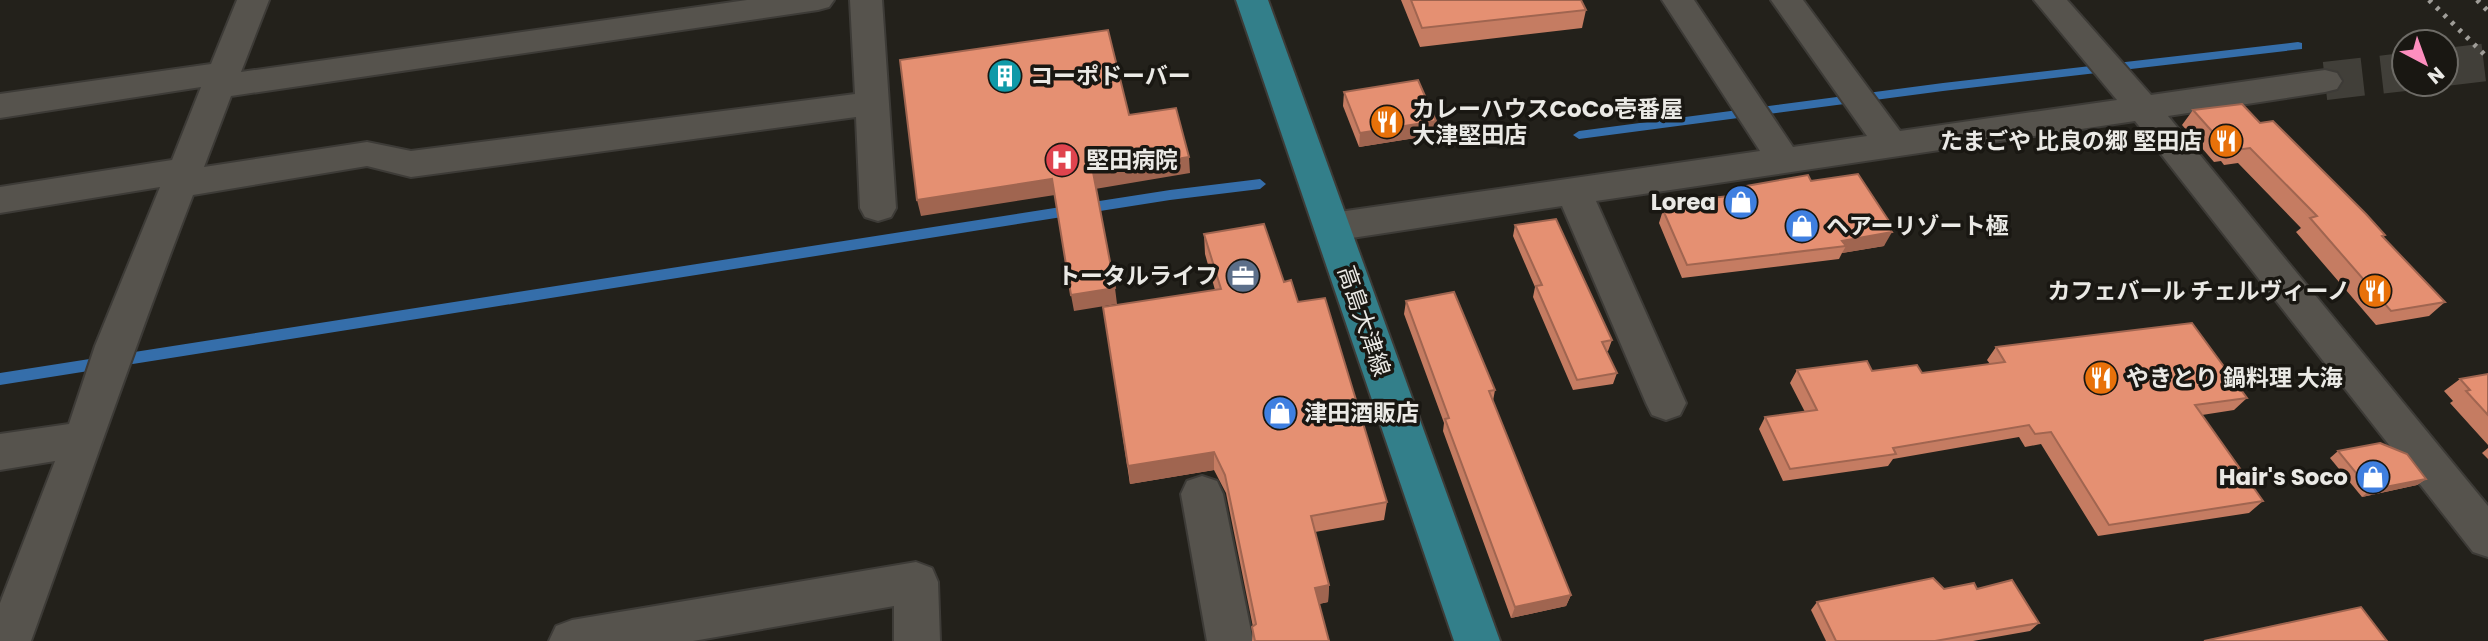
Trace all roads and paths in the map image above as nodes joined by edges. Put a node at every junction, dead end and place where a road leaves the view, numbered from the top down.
1 (253, 0) edge
2 (818, 0) edge
3 (866, 0) edge
4 (1252, 0) edge
5 (1678, 0) edge
6 (1787, 0) edge
7 (2050, 0) edge
8 (221, 80) junction
9 (2325, 81) tunnel mouth
10 (872, 103) junction
11 (0, 106) edge
12 (2143, 108) junction
13 (1892, 145) junction
14 (1784, 161) junction
15 (182, 178) junction
16 (1574, 192) junction
17 (0, 200) edge
18 (878, 208) dead end
19 (1332, 227) junction
20 (1666, 403) dead end
21 (84, 439) junction
22 (0, 452) edge
23 (1202, 494) dead end
24 (2488, 538) edge
25 (8, 641) edge
26 (572, 641) edge
27 (917, 641) edge
28 (1230, 641) edge
29 (1477, 641) edge

1 - 8 street
2 - 8 street
3 - 10 street
4 - 19 main road, 高島大津線
5 - 14 street
6 - 13 street
7 - 12 street
8 - 11 street
8 - 15 street
9 - 12 street
10 - 15 street
10 - 18 street
12 - 13 street
12 - 24 street
13 - 14 street
14 - 16 street
15 - 17 street
15 - 21 street
16 - 19 street
16 - 20 street
19 - 29 main road, 高島大津線
21 - 22 street
21 - 25 street
23 - 28 street
26 - 27 street

